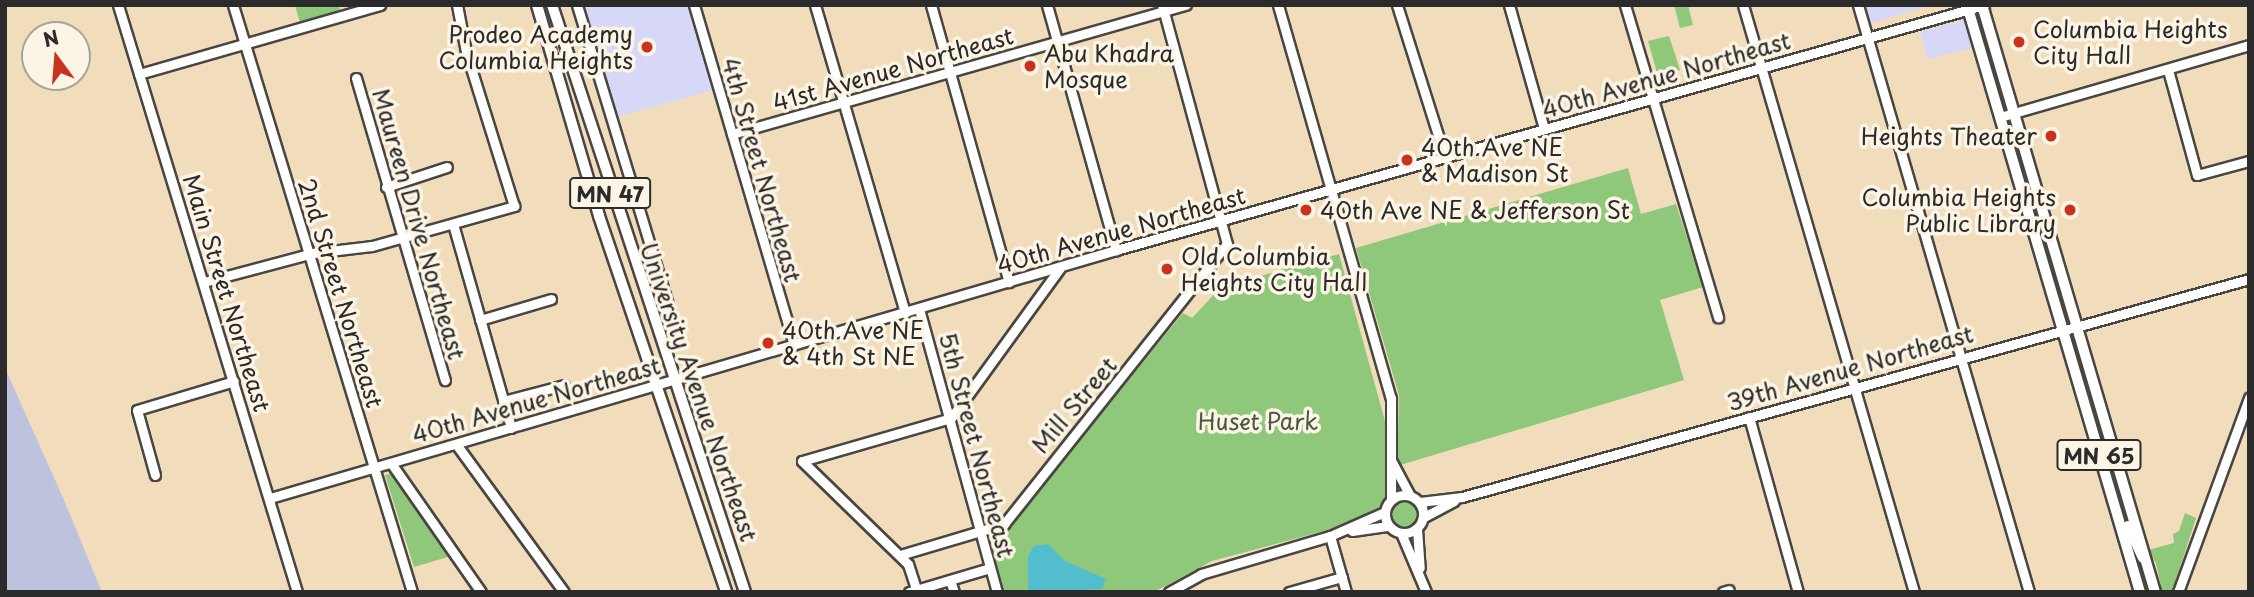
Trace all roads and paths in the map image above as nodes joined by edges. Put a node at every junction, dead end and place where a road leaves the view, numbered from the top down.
1 (118, 5) edge
2 (233, 5) edge
3 (380, 5) edge
4 (457, 5) edge
5 (537, 5) edge
6 (552, 5) edge
7 (577, 5) edge
8 (694, 5) edge
9 (815, 5) edge
10 (931, 5) edge
11 (1048, 5) edge
12 (1186, 5) edge
13 (1278, 5) edge
14 (1397, 5) edge
15 (1508, 5) edge
16 (1625, 5) edge
17 (1743, 5) edge
18 (1858, 5) edge
19 (1983, 5) edge
20 (1163, 8) edge
21 (1968, 8) edge
22 (1867, 39) junction
23 (1058, 42) junction
24 (244, 44) junction
25 (2249, 45) edge
26 (1762, 68) junction
27 (2168, 70) junction
28 (950, 73) junction
29 (139, 74) junction
30 (356, 78) dead end
31 (1651, 99) junction
32 (844, 103) junction
33 (2013, 114) junction
34 (2000, 117) junction
35 (1544, 129) junction
36 (732, 134) junction
37 (1445, 157) junction
38 (2249, 161) edge
39 (447, 167) dead end
40 (386, 187) junction
41 (1331, 190) junction
42 (1224, 220) junction
43 (453, 223) junction
44 (400, 238) junction
45 (1116, 250) junction
46 (309, 254) junction
47 (1061, 267) junction
48 (2249, 279) edge
49 (204, 282) junction
50 (1009, 282) junction
51 (551, 299) dead end
52 (919, 309) junction
53 (905, 313) junction
54 (1718, 317) dead end
55 (480, 320) junction
56 (2061, 328) junction
57 (2076, 330) junction
58 (678, 340) dead end
59 (794, 345) junction
60 (1958, 356) junction
61 (445, 380) dead end
62 (672, 380) junction
63 (234, 381) junction
64 (659, 384) junction
65 (564, 385) dead end
66 (1854, 387) junction
67 (2249, 398) edge
68 (503, 401) junction
69 (1749, 417) junction
70 (951, 418) junction
71 (510, 428) junction
72 (456, 443) junction
73 (1390, 458) junction
74 (391, 463) junction
75 (374, 467) junction
76 (2104, 474) junction
77 (155, 475) dead end
78 (1410, 495) junction
79 (1462, 497) junction
80 (270, 498) junction
81 (1391, 499) junction
82 (1420, 502) junction
83 (1385, 512) junction
84 (2117, 515) junction
85 (2133, 515) junction
86 (1423, 517) junction
87 (1389, 526) junction
88 (1417, 529) junction
89 (979, 532) junction
90 (1401, 533) junction
91 (1335, 534) junction
92 (900, 555) junction
93 (2148, 563) junction
94 (990, 568) junction
95 (1419, 570) junction
96 (1342, 577) junction
97 (950, 580) junction
98 (1308, 589) edge
99 (914, 591) edge
100 (297, 592) edge
101 (412, 592) edge
102 (481, 592) edge
103 (564, 592) edge
104 (726, 592) edge
105 (745, 592) edge
106 (954, 592) edge
107 (997, 592) edge
108 (1169, 592) edge
109 (1289, 592) edge
110 (1346, 592) edge
111 (1426, 592) edge
112 (1798, 592) edge
113 (1914, 592) edge
114 (2029, 592) edge
115 (2140, 592) edge
116 (2155, 592) edge
117 (2178, 592) edge

1 - 29 street, Main Street Northeast
2 - 24 street, 2nd Street Northeast
3 - 24 street
4 - 43 street
5 - 64 main road, University Avenue Northeast / MN 47
6 - 62 main road, University Avenue Northeast / MN 47
7 - 58 street, University Avenue Northeast
8 - 36 street, 4th Street Northeast
9 - 32 street
10 - 28 street
11 - 23 street
12 - 20 street, 41st Avenue Northeast
13 - 41 street
14 - 37 street
15 - 35 street
16 - 31 street
17 - 26 street
18 - 22 street
19 - 21 street, 40th Avenue Northeast
19 - 33 main road, MN 65
20 - 23 street, 41st Avenue Northeast
20 - 42 street
21 - 22 street, 40th Avenue Northeast
21 - 34 main road, MN 65
22 - 26 street, 40th Avenue Northeast
22 - 60 street
23 - 28 street, 41st Avenue Northeast
23 - 45 street
24 - 29 street
24 - 46 street, 2nd Street Northeast
25 - 27 street
26 - 31 street, 40th Avenue Northeast
26 - 66 street
27 - 33 street
27 - 38 street
28 - 32 street, 41st Avenue Northeast
28 - 50 street
29 - 49 street, Main Street Northeast
30 - 40 street, Maureen Drive Northeast
31 - 35 street, 40th Avenue Northeast
31 - 54 street
32 - 36 street, 41st Avenue Northeast
32 - 53 street
33 - 34 street
33 - 57 main road, MN 65
34 - 56 main road, MN 65
35 - 37 street, 40th Avenue Northeast
36 - 59 street, 4th Street Northeast
37 - 41 street, 40th Avenue Northeast
39 - 40 street
40 - 44 street, Maureen Drive Northeast
41 - 42 street, 40th Avenue Northeast
41 - 73 street
42 - 45 street, 40th Avenue Northeast
42 - 89 street, Mill Street
43 - 44 street
43 - 55 street
44 - 46 street
44 - 61 street, Maureen Drive Northeast
45 - 47 street, 40th Avenue Northeast
46 - 49 street
46 - 75 street, 2nd Street Northeast
47 - 50 street, 40th Avenue Northeast
47 - 70 street
48 - 57 street, 39th Avenue Northeast
49 - 63 street, Main Street Northeast
50 - 52 street, 40th Avenue Northeast
51 - 55 street
52 - 53 street, 40th Avenue Northeast
52 - 70 street, 5th Street Northeast
53 - 59 street, 40th Avenue Northeast
55 - 68 street
56 - 57 street, 39th Avenue Northeast
56 - 60 street, 39th Avenue Northeast
56 - 76 main road, MN 65
57 - 85 main road, MN 65
59 - 62 street, 40th Avenue Northeast
60 - 66 street, 39th Avenue Northeast
60 - 114 street
62 - 64 street, 40th Avenue Northeast
62 - 105 main road, University Avenue Northeast / MN 47
63 - 77 street
63 - 80 street, Main Street Northeast
64 - 71 street, 40th Avenue Northeast
64 - 104 main road, University Avenue Northeast / MN 47
65 - 68 street
66 - 69 street, 39th Avenue Northeast
66 - 113 street
67 - 117 street
68 - 71 street
69 - 79 street, 39th Avenue Northeast
69 - 112 street
70 - 89 street, 5th Street Northeast
70 - 92 street
71 - 72 street, 40th Avenue Northeast
72 - 74 street, 40th Avenue Northeast
72 - 103 street
73 - 78 street
73 - 81 street
74 - 75 street, 40th Avenue Northeast
74 - 102 street
75 - 80 street, 40th Avenue Northeast
75 - 101 street, 2nd Street Northeast
76 - 84 main road, MN 65
76 - 85 main road
78 - 81 street
78 - 82 street
79 - 82 street, 39th Avenue Northeast
79 - 86 street, 39th Avenue Northeast
80 - 100 street, Main Street Northeast
81 - 83 street
82 - 86 street
83 - 87 street
83 - 91 street
84 - 93 main road
84 - 115 main road, MN 65
85 - 93 main road, MN 65
86 - 88 street
87 - 90 street
87 - 91 street
88 - 90 street
88 - 95 street
89 - 92 street, Mill Street
89 - 94 street, 5th Street Northeast
90 - 95 street
91 - 96 street
91 - 108 street
92 - 99 street
93 - 116 main road, MN 65
94 - 97 street
94 - 107 street, 5th Street Northeast
95 - 111 street
96 - 98 street
96 - 110 street
97 - 99 street
97 - 106 street
98 - 109 street

